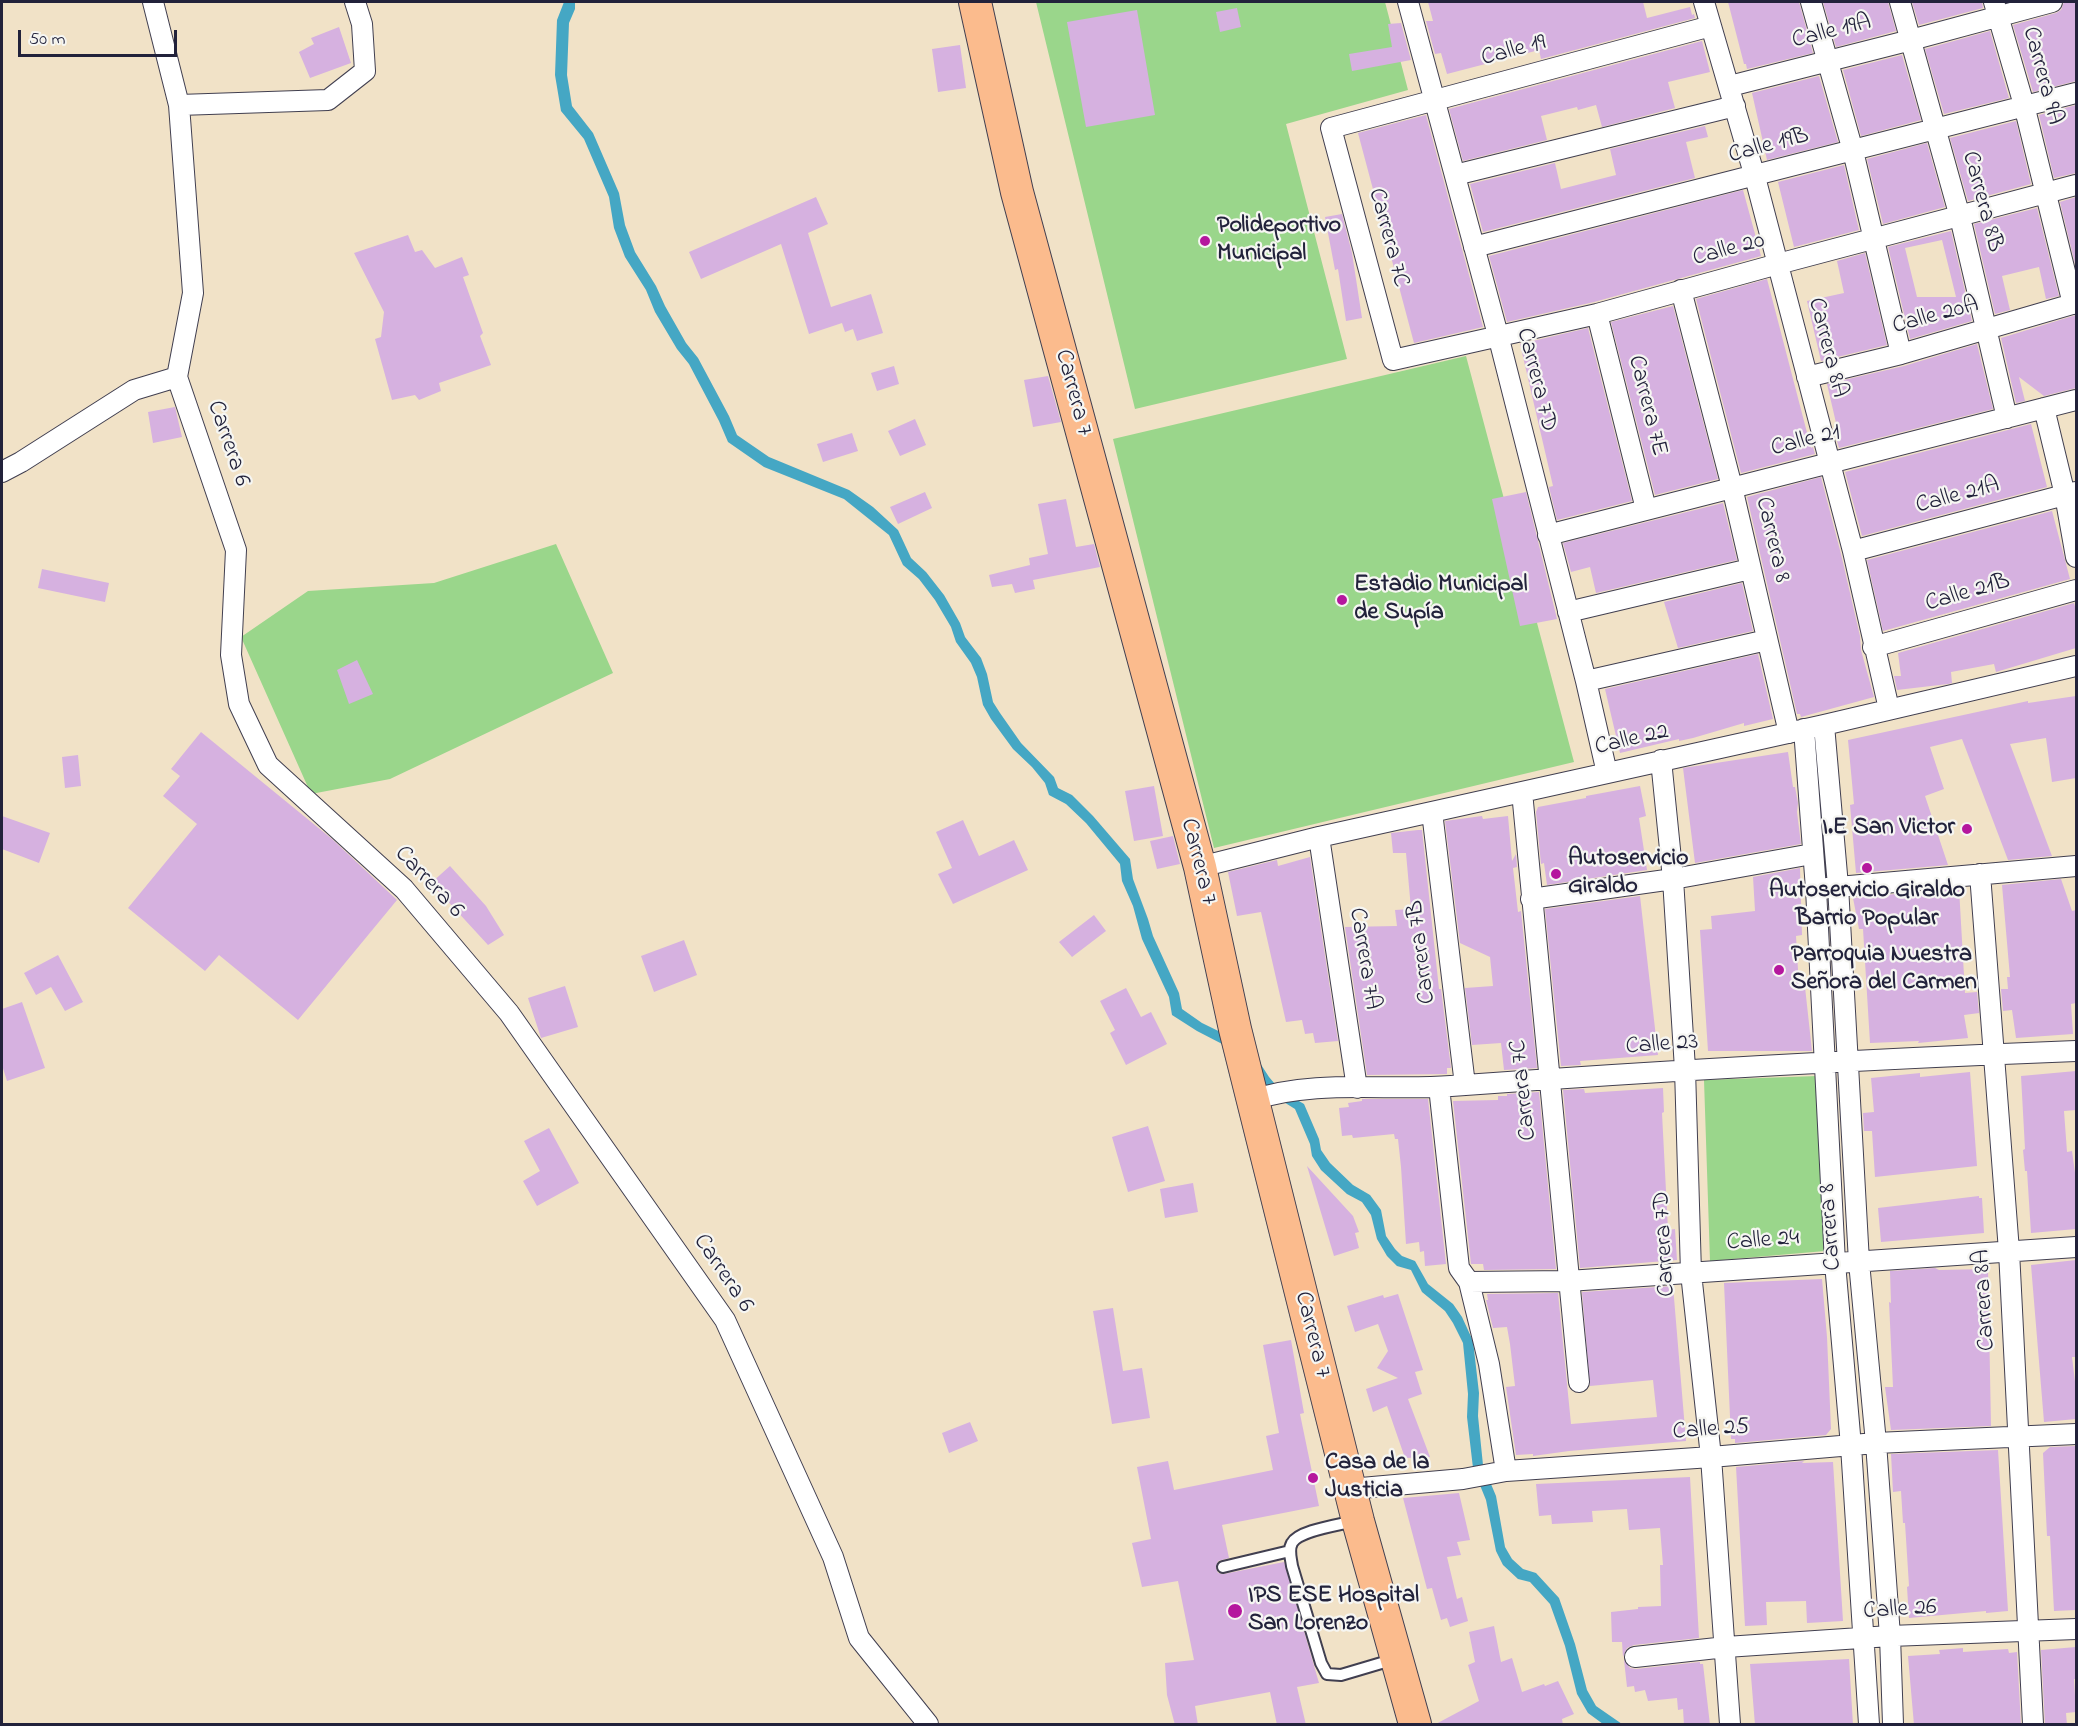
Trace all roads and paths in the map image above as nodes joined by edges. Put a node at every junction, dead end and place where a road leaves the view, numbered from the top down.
1 (153, 2) edge
2 (355, 2) edge
3 (975, 2) edge
4 (1408, 2) edge
5 (1704, 2) edge
6 (1811, 2) edge
7 (1900, 2) edge
8 (2052, 2) edge
9 (1996, 9) edge
10 (1711, 26) junction
11 (1911, 40) junction
12 (1826, 60) junction
13 (1730, 86) junction
14 (2076, 93) edge
15 (1436, 100) junction
16 (179, 105) junction
17 (2024, 105) junction
18 (1735, 106) junction
19 (1331, 128) joint
20 (1935, 130) junction
21 (1853, 151) junction
22 (1455, 175) junction
23 (1755, 177) junction
24 (2076, 185) edge
25 (2044, 192) junction
26 (1960, 217) junction
27 (1874, 240) junction
28 (1474, 247) junction
29 (1778, 264) junction
30 (1681, 290) junction
31 (2075, 304) edge
32 (1597, 314) junction
33 (1987, 330) junction
34 (1498, 335) junction
35 (1901, 354) junction
36 (1393, 360) joint
37 (177, 377) junction
38 (1807, 377) junction
39 (2076, 400) edge
40 (2044, 408) junction
41 (2007, 418) junction
42 (1829, 463) junction
43 (2, 472) edge
44 (1732, 487) junction
45 (2071, 493) edge
46 (1646, 509) junction
47 (1548, 535) junction
48 (1853, 551) junction
49 (2076, 557) edge
50 (1750, 569) junction
51 (2076, 590) edge
52 (1568, 612) junction
53 (1767, 639) junction
54 (1873, 647) junction
55 (2076, 666) edge
56 (1586, 681) junction
57 (1889, 709) junction
58 (1824, 725) junction
59 (1797, 731) junction
60 (1661, 760) junction
61 (1607, 773) junction
62 (1522, 792) junction
63 (1432, 812) junction
64 (1319, 837) junction
65 (1812, 854) junction
66 (2076, 866) edge
67 (1200, 867) junction
68 (1980, 874) junction
69 (1673, 879) junction
70 (1838, 886) junction
71 (1816, 889) junction
72 (1531, 899) junction
73 (2076, 1051) edge
74 (1994, 1054) junction
75 (1847, 1061) junction
76 (1824, 1062) junction
77 (1685, 1070) junction
78 (1550, 1078) junction
79 (1465, 1085) junction
80 (1439, 1087) junction
81 (1357, 1088) junction
82 (1260, 1097) junction
83 (2076, 1247) edge
84 (2009, 1251) junction
85 (1859, 1262) junction
86 (1835, 1263) junction
87 (1691, 1273) junction
88 (1464, 1275) junction
89 (1568, 1281) junction
90 (1579, 1382) dead end
91 (2076, 1434) edge
92 (2019, 1438) junction
93 (1876, 1443) junction
94 (1851, 1446) junction
95 (1711, 1457) junction
96 (1501, 1472) junction
97 (1350, 1489) junction
98 (1358, 1521) junction
99 (1290, 1551) junction
100 (1223, 1567) dead end
101 (2076, 1629) edge
102 (2028, 1632) junction
103 (1890, 1636) junction
104 (1864, 1638) junction
105 (1725, 1647) junction
106 (1635, 1657) dead end
107 (1397, 1658) junction
108 (928, 1725) edge
109 (1415, 1725) edge
110 (1730, 1725) edge
111 (1869, 1725) edge
112 (1893, 1725) edge
113 (2033, 1725) edge

1 - 16 street, Carrera 6
2 - 16 street
3 - 67 main road, Carrera 7
4 - 15 street, Carrera 7D
5 - 10 street, Carrera 8A
6 - 12 street
7 - 11 street, Carrera 8B
8 - 9 street, Calle 19A
9 - 11 street, Calle 19A
9 - 17 street, Carrera 9A
10 - 13 street, Carrera 8A
10 - 15 street, Calle 19
11 - 12 street, Calle 19A
11 - 20 street, Carrera 8B
12 - 13 street, Calle 19A
12 - 21 street
13 - 18 street, Carrera 8A
14 - 17 street, Calle 19B
15 - 19 street, Calle 19
15 - 22 street, Carrera 7D
16 - 37 street, Carrera 6
17 - 20 street, Calle 19B
17 - 25 street, Carrera 9A
18 - 22 street
18 - 23 street, Carrera 8A
19 - 36 street, Carrera 7C
20 - 21 street, Calle 19B
20 - 26 street, Carrera 8B
21 - 23 street, Calle 19B
21 - 27 street
22 - 28 street, Carrera 7D
23 - 28 street, Calle 19B
23 - 29 street, Carrera 8A
24 - 25 street, Calle 20
25 - 26 street, Calle 20
25 - 31 street, Carrera 9A
26 - 27 street, Calle 20
26 - 33 street, Carrera 8B
27 - 29 street, Calle 20
27 - 35 street
28 - 34 street, Carrera 7D
29 - 30 street, Calle 20
29 - 38 street, Carrera 8A
30 - 32 street, Calle 20
30 - 44 street, Carrera 8
31 - 33 street, Calle 20A
32 - 34 street, Calle 20
32 - 46 street, Carrera 7E
33 - 35 street, Calle 20A
33 - 41 street, Carrera 8B
34 - 36 street, Calle 20
34 - 47 street, Carrera 7D
35 - 38 street, Calle 20A
37 - 43 street
37 - 108 street, Carrera 6
38 - 42 street, Carrera 8A
39 - 40 street, Calle 21
40 - 41 street, Calle 21
40 - 45 street
41 - 42 street, Calle 21
42 - 44 street, Calle 21
42 - 48 street, Carrera 8A
44 - 46 street, Calle 21
44 - 50 street, Carrera 8
45 - 48 street, Calle 21A
45 - 49 street
46 - 47 street, Calle 21
47 - 52 street, Carrera 7D
48 - 54 street, Carrera 8A
50 - 52 street
50 - 53 street, Carrera 8
51 - 54 street, Calle 21B
52 - 56 street, Carrera 7D
53 - 56 street
53 - 59 street, Carrera 8
54 - 57 street, Carrera 8A
55 - 57 street, Calle 22
56 - 61 street, Carrera 7D
57 - 58 street, Calle 22
58 - 59 street, Calle 22
58 - 70 street, Carrera 8
59 - 60 street, Calle 22
59 - 65 street, Carrera 8
60 - 61 street, Calle 22
60 - 69 street, Carrera 7D
61 - 62 street, Calle 22
62 - 63 street, Calle 22
62 - 72 street, Carrera 7C
63 - 64 street, Calle 22
63 - 79 street, Carrera 7B
64 - 67 street, Calle 22
64 - 81 street, Carrera 7A
65 - 69 street
65 - 71 street, Carrera 8
66 - 68 street
67 - 82 main road, Carrera 7
68 - 70 street
68 - 74 street, Carrera 8A
69 - 72 street
69 - 77 street, Carrera 7D
70 - 71 street
70 - 75 street, Carrera 8
71 - 76 street, Carrera 8
72 - 78 street, Carrera 7C
73 - 74 street, Calle 23
74 - 75 street, Calle 23
74 - 84 street, Carrera 8A
75 - 76 street, Calle 23
75 - 85 street, Carrera 8
76 - 77 street, Calle 23
76 - 86 street, Carrera 8
77 - 78 street, Calle 23
77 - 87 street, Carrera 7D
78 - 79 street, Calle 23
78 - 89 street, Carrera 7C
79 - 80 street, Calle 23
80 - 81 street, Calle 23
80 - 88 street
81 - 82 street, Calle 23
82 - 97 main road, Carrera 7
83 - 84 street, Calle 24
84 - 85 street, Calle 24
84 - 92 street, Carrera 8A
85 - 86 street, Calle 24
85 - 93 street, Carrera 8
86 - 87 street, Calle 24
86 - 94 street, Carrera 8
87 - 89 street, Calle 24
87 - 95 street, Carrera 7D
88 - 89 street, Calle 24
88 - 96 street
89 - 90 street, Carrera 7C
91 - 92 street, Calle 25
92 - 93 street, Calle 25
92 - 102 street, Carrera 8A
93 - 94 street, Calle 25
93 - 103 street, Carrera 8
94 - 95 street, Calle 25
94 - 104 street, Carrera 8
95 - 96 street, Calle 25
95 - 105 street, Carrera 7D
96 - 97 street, Calle 25
97 - 98 main road, Carrera 7
98 - 99 lane
98 - 107 main road, Carrera 7
99 - 100 lane
99 - 107 lane
101 - 102 street, Calle 26
102 - 103 street, Calle 26
102 - 113 street, Carrera 8A
103 - 104 street, Calle 26
103 - 112 street, Carrera 8
104 - 105 street, Calle 26
104 - 111 street, Carrera 8
105 - 106 street, Calle 26
105 - 110 street, Carrera 7D
107 - 109 main road, Carrera 7

